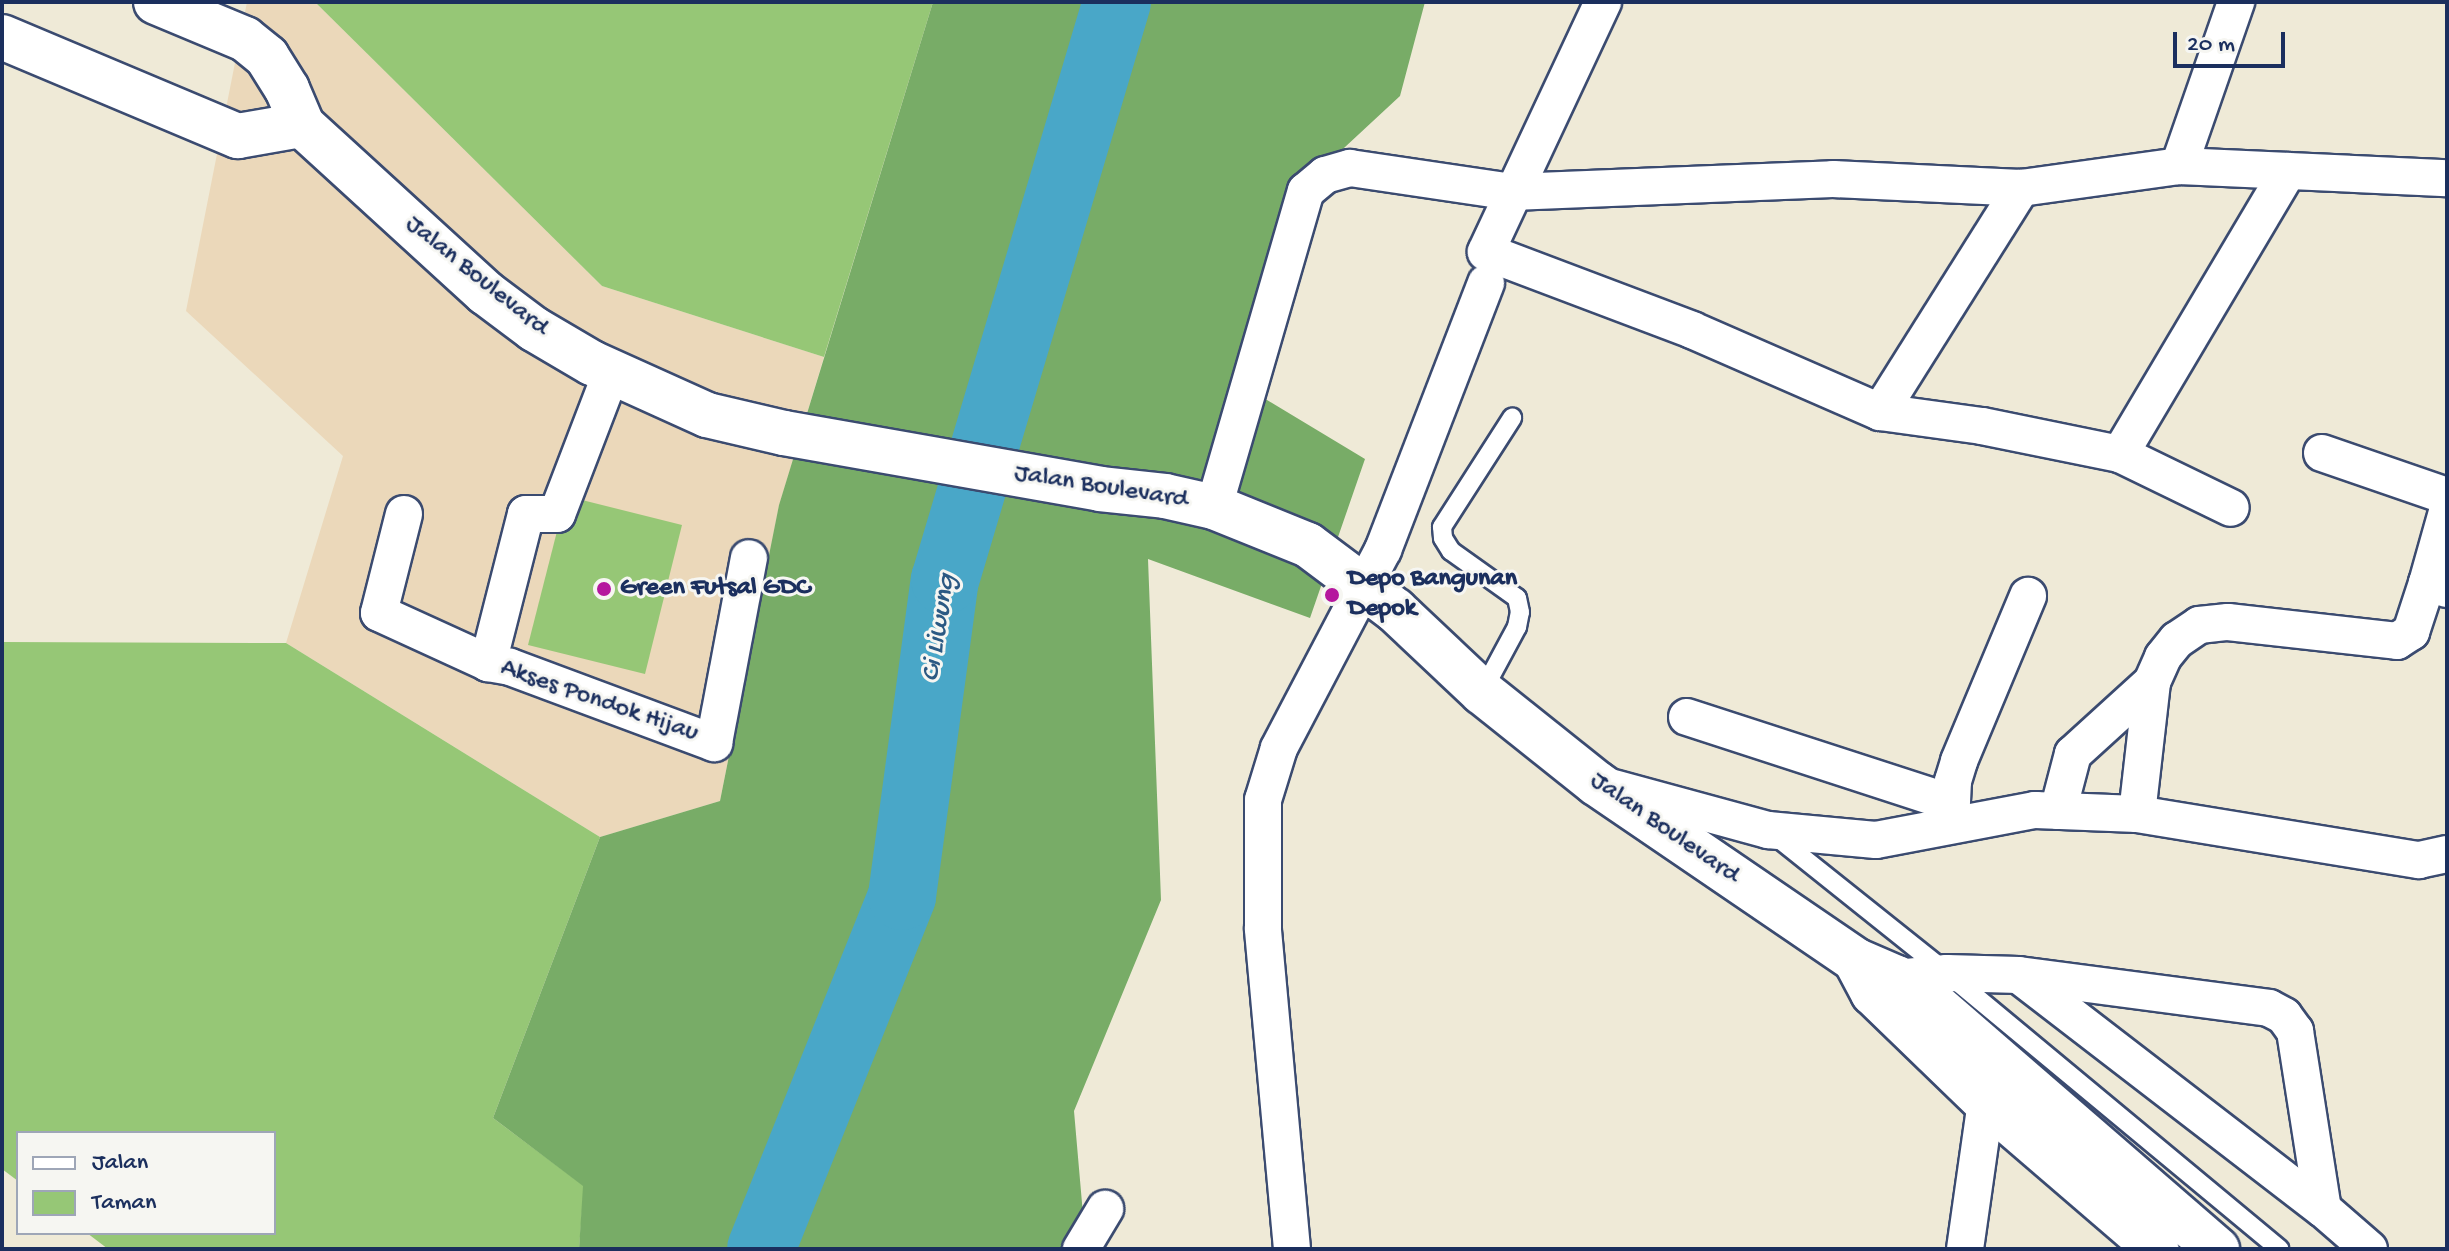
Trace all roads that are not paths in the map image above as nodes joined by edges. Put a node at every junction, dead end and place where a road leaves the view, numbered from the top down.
1 (156, 2) edge
2 (1603, 2) edge
3 (2236, 2) edge
4 (2, 37) edge
5 (302, 125) junction
6 (2179, 166) junction
7 (2288, 171) junction
8 (2447, 177) edge
9 (2021, 188) junction
10 (1512, 192) junction
11 (1486, 283) dead end
12 (612, 371) junction
13 (1880, 412) junction
14 (1512, 418) dead end
15 (2322, 453) dead end
16 (2120, 454) junction
17 (2447, 496) edge
18 (1214, 507) junction
19 (2231, 508) dead end
20 (2447, 512) edge
21 (404, 514) dead end
22 (749, 558) dead end
23 (1366, 586) junction
24 (2437, 586) edge
25 (2028, 596) dead end
26 (488, 663) junction
27 (2152, 682) junction
28 (1482, 692) junction
29 (1687, 717) dead end
30 (1596, 783) junction
31 (2058, 811) junction
32 (1951, 813) junction
33 (2137, 814) junction
34 (1768, 830) junction
35 (2447, 854) edge
36 (1947, 973) junction
37 (2019, 975) junction
38 (1875, 977) junction
39 (1986, 1102) junction
40 (1105, 1209) dead end
41 (2323, 1209) junction
42 (1081, 1249) edge
43 (1292, 1249) edge
44 (1965, 1249) edge
45 (2157, 1249) edge
46 (2217, 1249) edge
47 (2279, 1249) edge
48 (2369, 1249) edge

1 - 5 main road, Jalan Boulevard
2 - 10 street
3 - 6 street
4 - 5 main road
5 - 12 main road, Jalan Boulevard
6 - 7 street
6 - 9 street
7 - 8 street
7 - 16 street
9 - 10 street
9 - 13 street
10 - 13 street
10 - 18 street
11 - 23 street
12 - 18 main road, Jalan Boulevard
12 - 26 street, Akses Pondok Hijau
13 - 16 street
14 - 28 lane
15 - 17 street
16 - 19 street
18 - 23 main road, Jalan Boulevard
20 - 24 street
21 - 26 street, Akses Pondok Hijau
22 - 26 street, Akses Pondok Hijau
23 - 28 main road, Jalan Boulevard
23 - 43 street
24 - 27 street
25 - 32 street
27 - 31 street
27 - 33 street
28 - 30 main road, Jalan Boulevard
29 - 32 street
30 - 34 street
30 - 38 main road, Jalan Boulevard
31 - 32 street
31 - 33 street
32 - 34 street
33 - 35 street
34 - 36 lane
36 - 37 street
36 - 38 street
36 - 47 lane
37 - 41 street
37 - 41 street
38 - 39 main road, Jalan Boulevard
38 - 46 main road, Jalan Boulevard
39 - 44 street
39 - 45 main road, Jalan Boulevard
40 - 42 street
41 - 48 street

